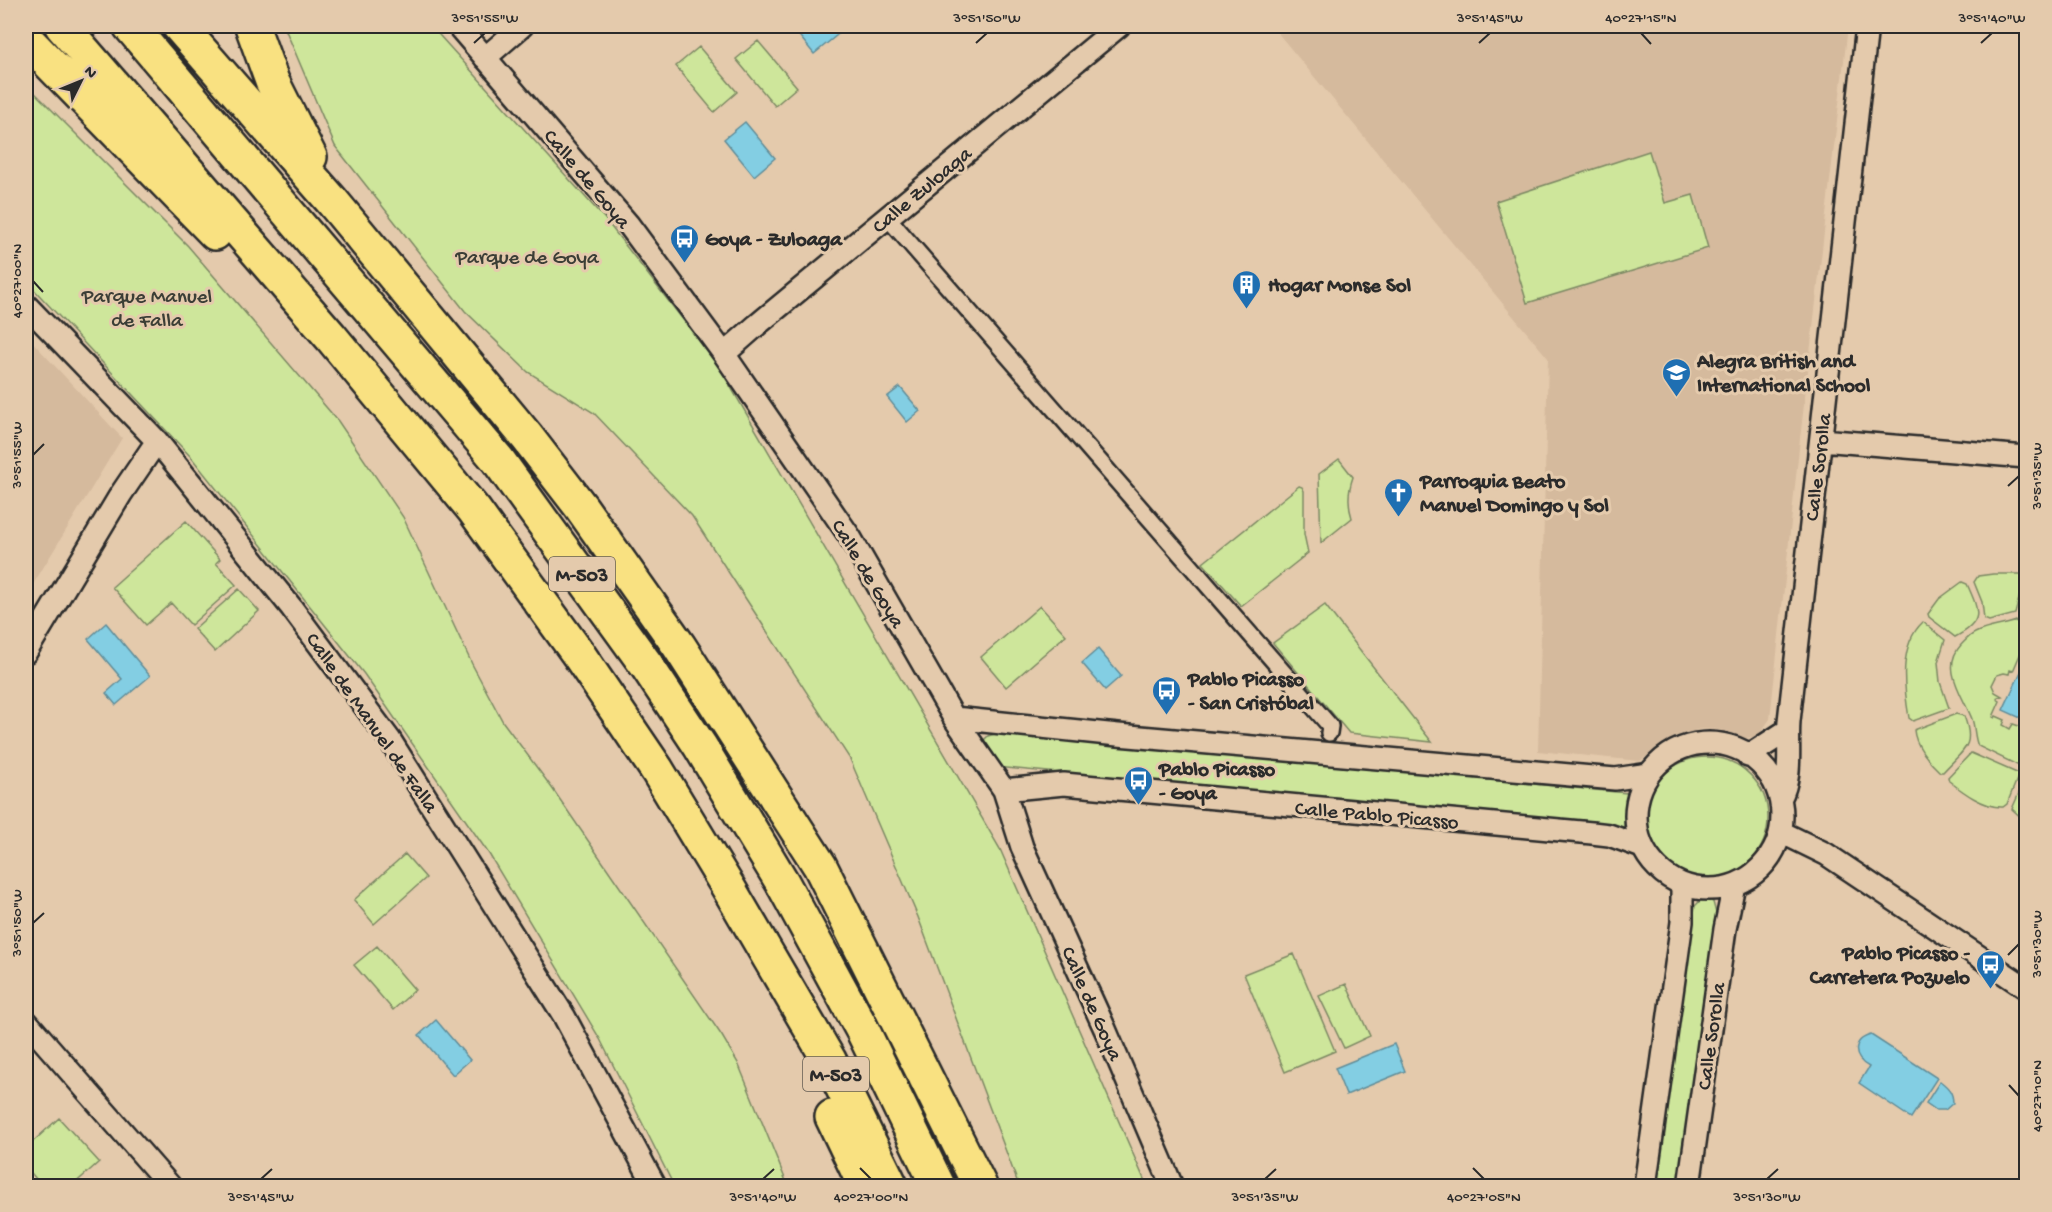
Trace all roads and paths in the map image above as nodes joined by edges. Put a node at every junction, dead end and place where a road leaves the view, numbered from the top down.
1 (62, 26) edge
2 (130, 26) edge
3 (179, 26) edge
4 (252, 26) edge
5 (458, 26) edge
6 (522, 26) edge
7 (1119, 26) edge
8 (1867, 26) edge
9 (26, 39) edge
10 (485, 58) junction
11 (332, 201) junction
12 (894, 225) dead end
13 (26, 305) edge
14 (724, 354) junction
15 (1821, 440) junction
16 (157, 441) junction
17 (2026, 457) edge
18 (474, 510) junction
19 (679, 646) junction
20 (26, 652) edge
21 (954, 718) junction
22 (1788, 730) junction
23 (1329, 733) dead end
24 (1748, 756) junction
25 (1648, 774) junction
26 (1004, 790) junction
27 (1780, 799) junction
28 (1781, 832) junction
29 (1642, 847) junction
30 (1682, 885) junction
31 (1734, 885) junction
32 (773, 965) junction
33 (2026, 988) edge
34 (26, 1021) edge
35 (863, 1030) junction
36 (170, 1186) edge
37 (655, 1186) edge
38 (865, 1186) edge
39 (891, 1186) edge
40 (938, 1186) edge
41 (980, 1186) edge
42 (1172, 1186) edge
43 (1645, 1186) edge
44 (1689, 1186) edge

1 - 18 highway, M-503
2 - 35 highway, M-503
3 - 11 highway
4 - 11 highway
5 - 10 street, Calle de Goya
6 - 10 street
7 - 14 street, Calle Zuloaga
8 - 15 street, Calle Sorolla
9 - 18 highway
10 - 14 street, Calle de Goya
11 - 19 highway
12 - 23 street
13 - 16 street, Calle de Manuel de Falla
14 - 21 street, Calle de Goya
15 - 17 street
15 - 22 street, Calle Sorolla
16 - 20 street
16 - 37 street, Calle de Manuel de Falla
18 - 32 highway, M-503
19 - 35 highway
19 - 41 highway
21 - 25 street
21 - 26 street, Calle de Goya
22 - 24 street
22 - 27 street, Calle Sorolla
24 - 25 street
24 - 27 street
25 - 29 street
26 - 29 street, Calle Pablo Picasso
26 - 42 street, Calle de Goya
27 - 28 street
28 - 31 street
28 - 33 street
29 - 30 street
30 - 31 street
30 - 43 street, Calle Sorolla
31 - 44 street, Calle Sorolla
32 - 38 highway
32 - 39 highway, M-503
34 - 36 street
35 - 40 highway, M-503

